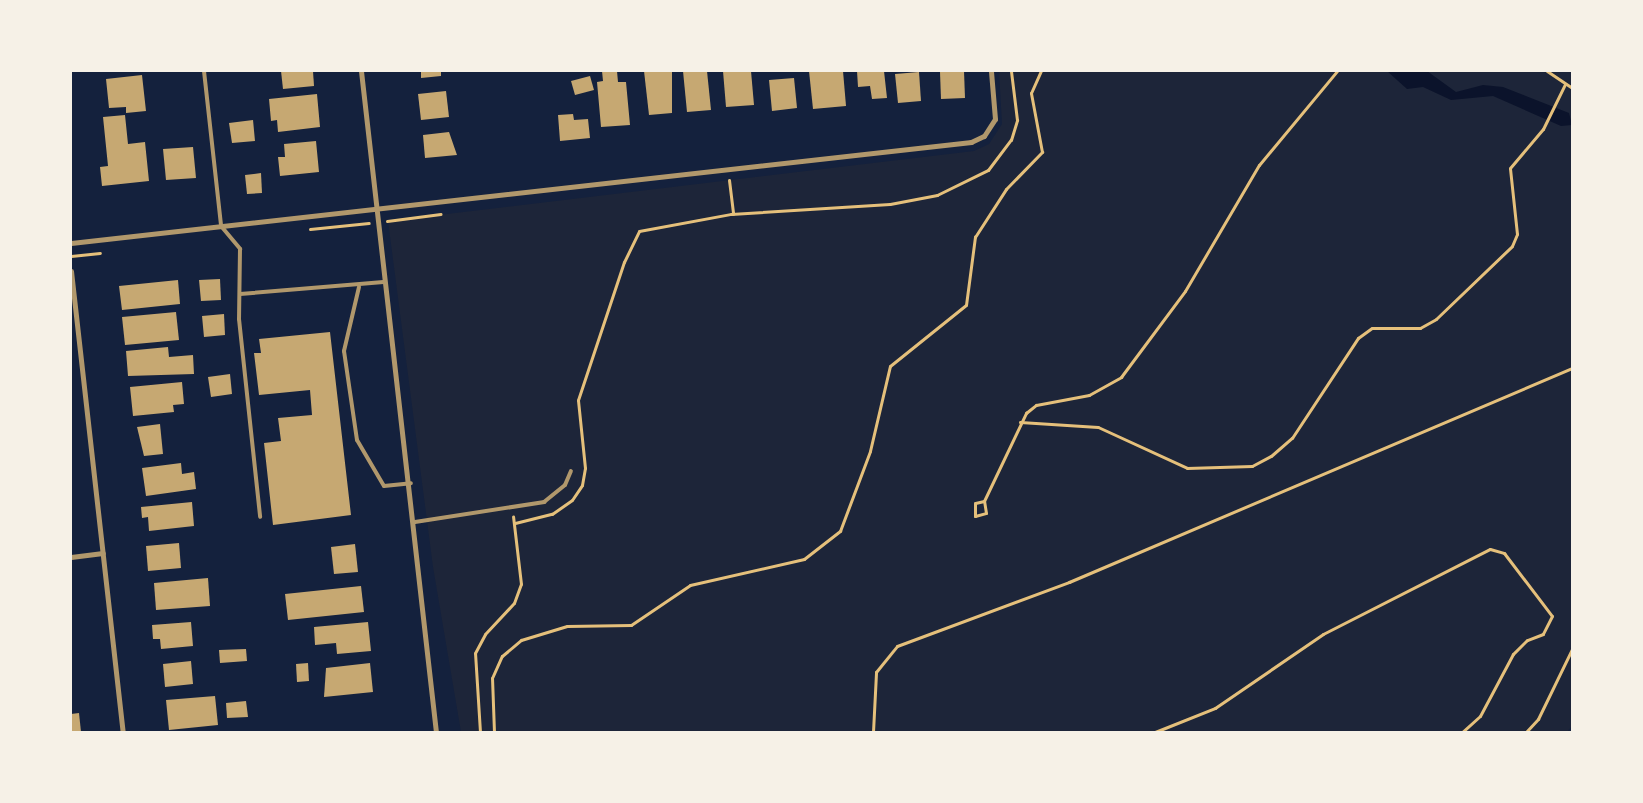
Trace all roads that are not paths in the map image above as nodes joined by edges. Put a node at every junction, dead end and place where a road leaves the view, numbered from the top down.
1 (204, 71) edge
2 (361, 71) edge
3 (991, 71) edge
4 (377, 210) junction
5 (221, 226) junction
6 (71, 243) edge
7 (71, 271) edge
8 (383, 282) junction
9 (360, 287) junction
10 (240, 294) junction
11 (570, 471) dead end
12 (411, 483) junction
13 (260, 517) dead end
14 (415, 522) junction
15 (103, 553) junction
16 (71, 557) edge
17 (123, 732) edge
18 (436, 732) edge

1 - 5 lane
2 - 4 street
3 - 4 street
4 - 5 street
4 - 8 street
5 - 6 street
5 - 10 lane
7 - 15 street
8 - 9 lane
8 - 12 street
9 - 10 lane
9 - 12 lane
10 - 13 lane
11 - 14 lane
12 - 14 street
14 - 18 street
15 - 16 street
15 - 17 street

